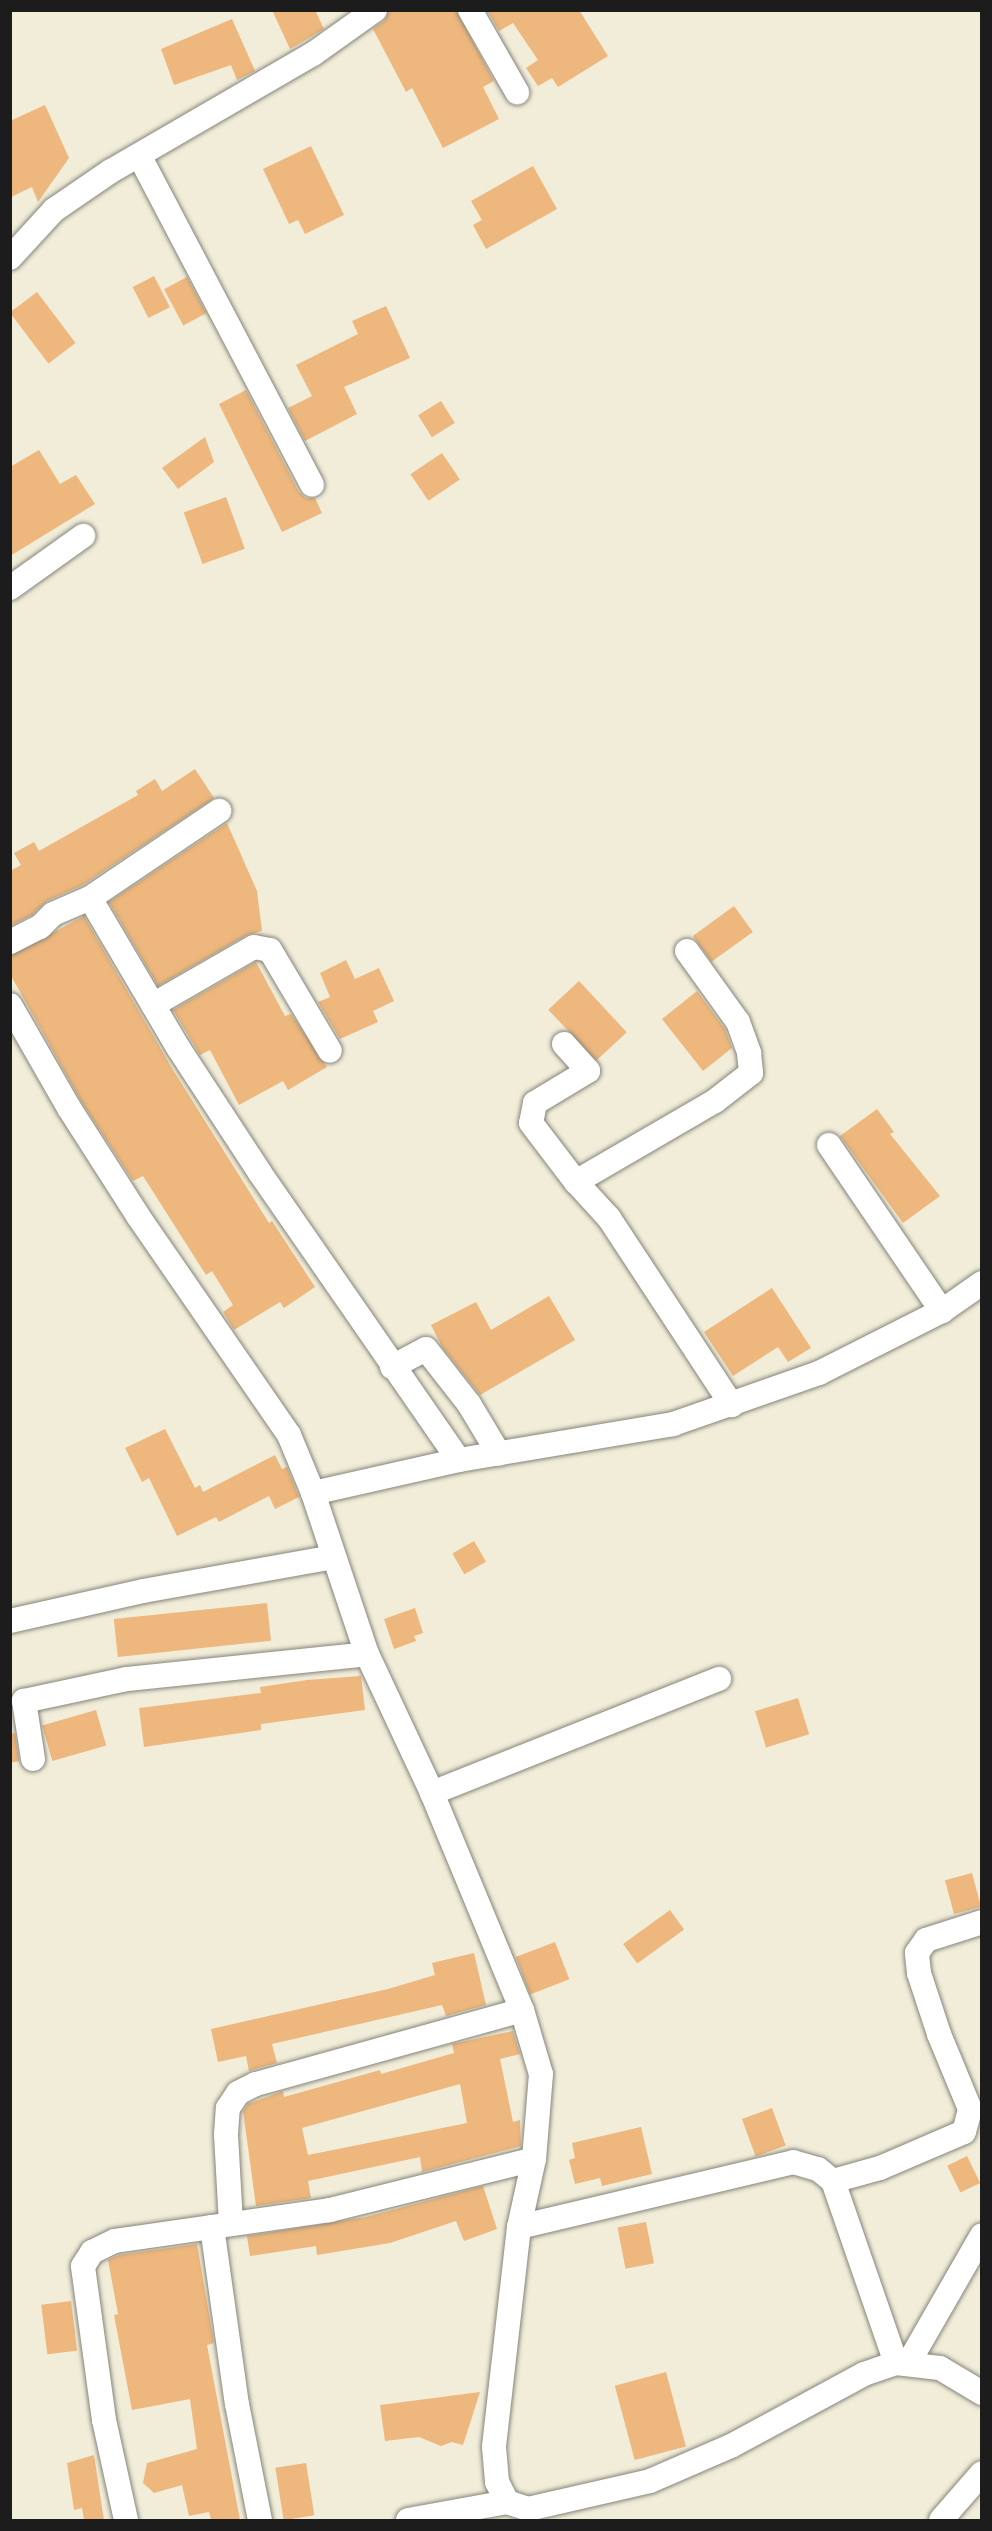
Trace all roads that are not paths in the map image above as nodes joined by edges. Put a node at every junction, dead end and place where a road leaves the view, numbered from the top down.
1 (375, 10) edge
2 (470, 10) edge
3 (517, 92) dead end
4 (140, 157) junction
5 (10, 258) edge
6 (312, 485) dead end
7 (83, 536) dead end
8 (10, 588) edge
9 (219, 811) dead end
10 (90, 898) junction
11 (10, 942) edge
12 (687, 951) dead end
13 (10, 1005) edge
14 (153, 1005) junction
15 (564, 1044) dead end
16 (330, 1051) dead end
17 (828, 1145) dead end
18 (576, 1182) junction
19 (981, 1283) edge
20 (942, 1311) junction
21 (392, 1367) junction
22 (732, 1405) junction
23 (499, 1454) junction
24 (459, 1460) junction
25 (314, 1493) junction
26 (333, 1557) junction
27 (10, 1621) edge
28 (367, 1654) junction
29 (719, 1679) dead end
30 (33, 1759) dead end
31 (432, 1793) junction
32 (981, 1922) edge
33 (522, 2010) junction
34 (534, 2159) junction
35 (834, 2181) junction
36 (222, 2225) junction
37 (519, 2228) junction
38 (981, 2235) edge
39 (902, 2362) junction
40 (981, 2393) edge
41 (981, 2473) edge
42 (507, 2502) junction
43 (126, 2520) edge
44 (260, 2520) edge
45 (408, 2520) edge
46 (940, 2520) edge

1 - 4 street
2 - 3 street
4 - 5 street
4 - 6 street
7 - 8 street
9 - 10 street
10 - 11 street
10 - 14 street
12 - 18 street
13 - 25 street
14 - 16 street
14 - 21 street
15 - 18 street
17 - 20 street
18 - 22 street
19 - 20 street
20 - 22 street
21 - 23 street
21 - 24 street
22 - 23 street
23 - 24 street
24 - 25 street
25 - 26 street
26 - 27 street
26 - 28 street
28 - 30 street
28 - 31 street
29 - 31 street
31 - 33 street
32 - 35 street
33 - 34 street
33 - 36 street
34 - 36 street
34 - 37 street
35 - 37 street
35 - 39 street
36 - 43 street
36 - 44 street
37 - 42 street
38 - 39 street
39 - 40 street
39 - 42 street
41 - 46 street
42 - 45 street

